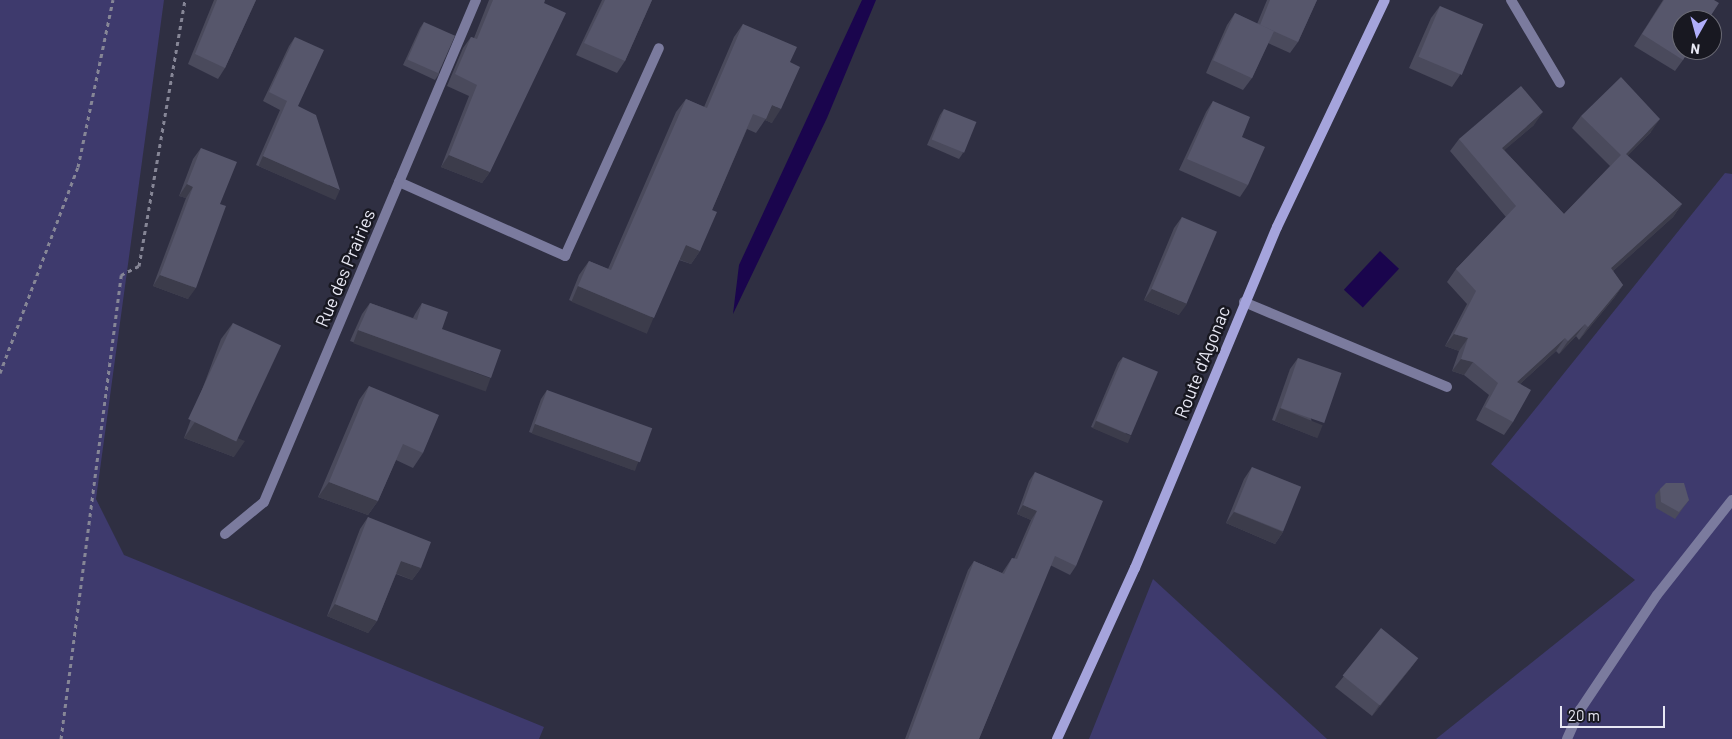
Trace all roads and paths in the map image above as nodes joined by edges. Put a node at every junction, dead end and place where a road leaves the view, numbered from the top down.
1 (113, 0) edge
2 (185, 0) edge
3 (476, 0) edge
4 (1385, 0) edge
5 (1511, 0) edge
6 (659, 48) dead end
7 (1560, 83) dead end
8 (399, 182) junction
9 (1244, 302) junction
10 (0, 373) edge
11 (1447, 387) dead end
12 (1732, 500) edge
13 (225, 534) dead end
14 (61, 739) edge
15 (1057, 739) edge
16 (1567, 739) edge

1 - 10 path
2 - 14 path
3 - 8 street, Rue des Prairies
4 - 9 main road, Route d'Agonac
5 - 7 street
6 - 8 street
8 - 13 street, Rue des Prairies
9 - 11 street
9 - 15 main road, Route d'Agonac
12 - 16 street

